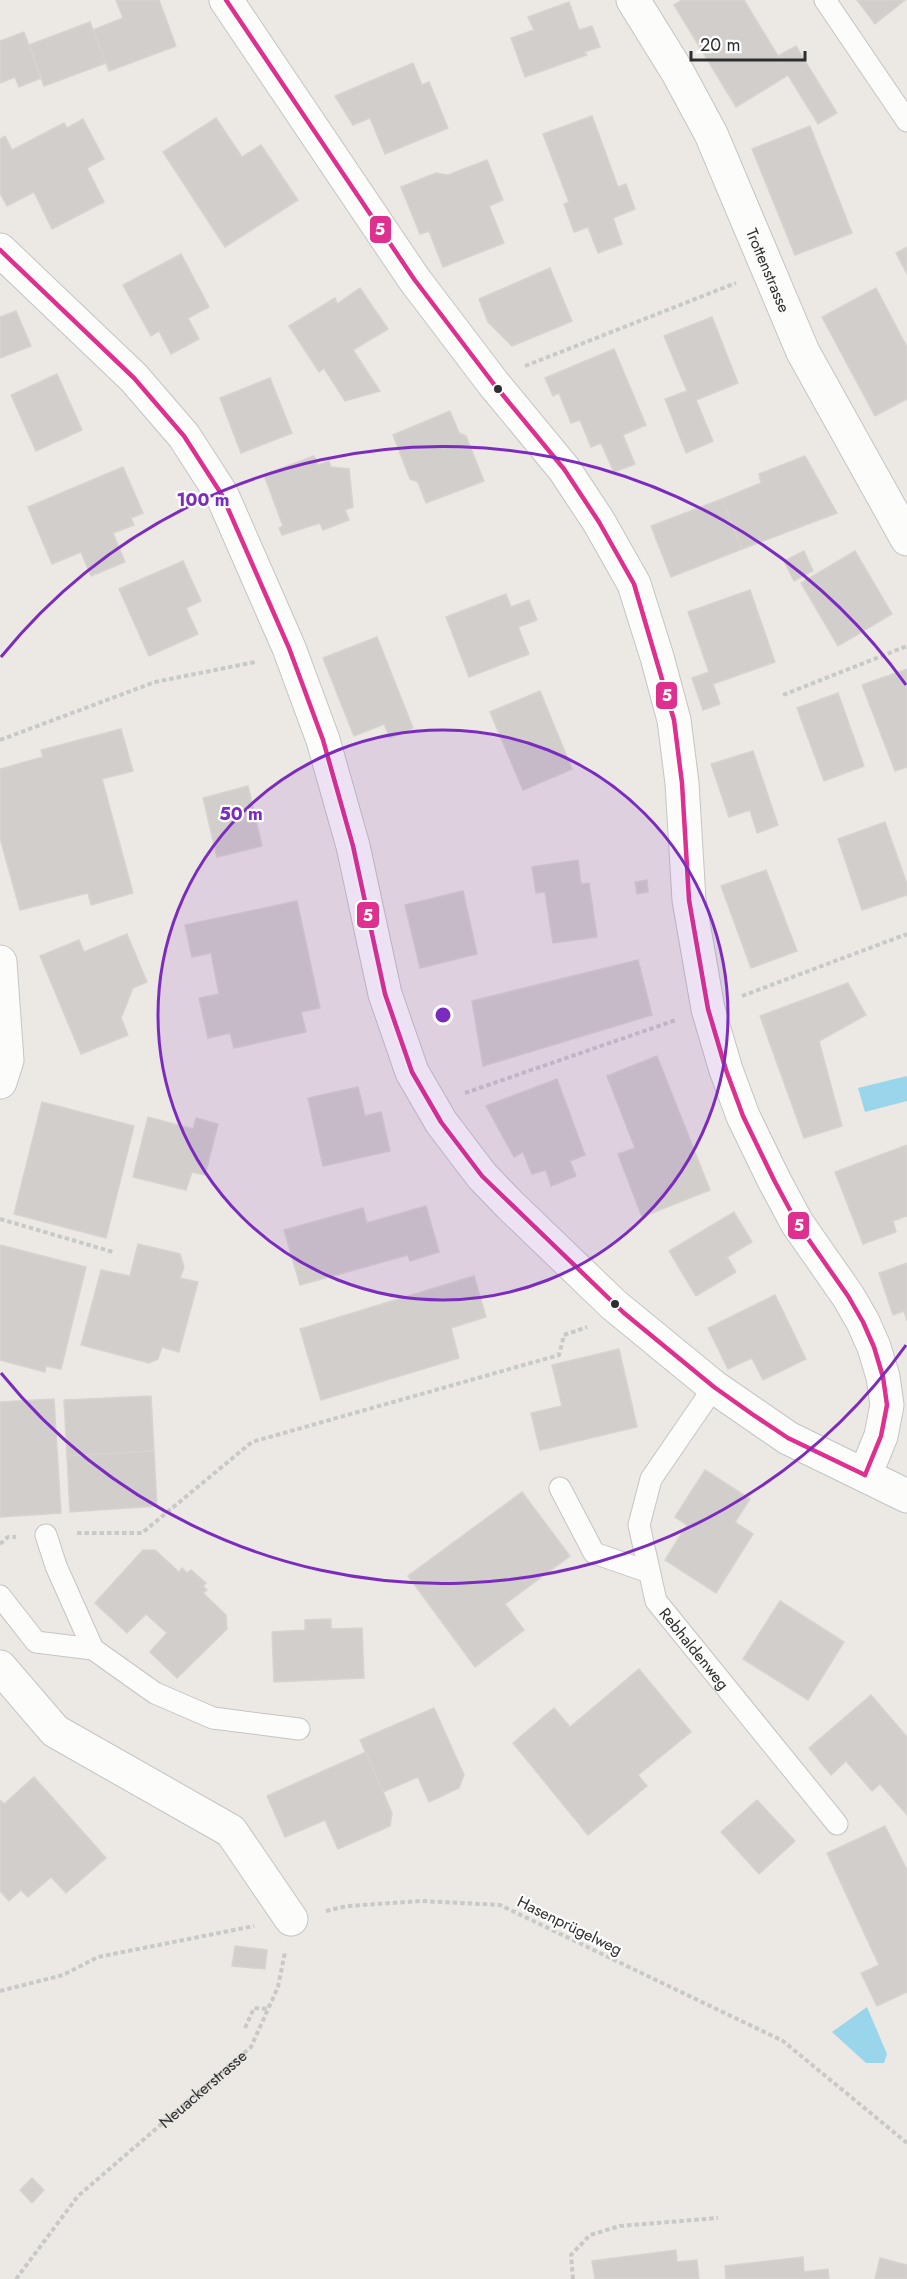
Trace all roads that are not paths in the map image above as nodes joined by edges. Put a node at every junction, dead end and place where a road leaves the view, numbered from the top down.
1 (226, 0) edge
2 (633, 0) edge
3 (825, 0) edge
4 (907, 121) edge
5 (0, 250) edge
6 (907, 539) edge
7 (0, 962) edge
8 (0, 1082) edge
9 (714, 1387) junction
10 (865, 1474) junction
11 (560, 1488) dead end
12 (907, 1496) edge
13 (46, 1535) dead end
14 (649, 1572) junction
15 (0, 1596) edge
16 (93, 1649) junction
17 (0, 1667) edge
18 (299, 1729) dead end
19 (837, 1824) dead end
20 (291, 1919) road end

1 - 10 street
2 - 6 street, Trottenstrasse
3 - 4 lane
5 - 9 street
7 - 8 street
9 - 10 street
9 - 14 lane, Rebhaldenweg
10 - 12 street
11 - 14 lane
13 - 16 lane
14 - 19 lane, Rebhaldenweg
15 - 16 lane
16 - 18 lane
17 - 20 street

